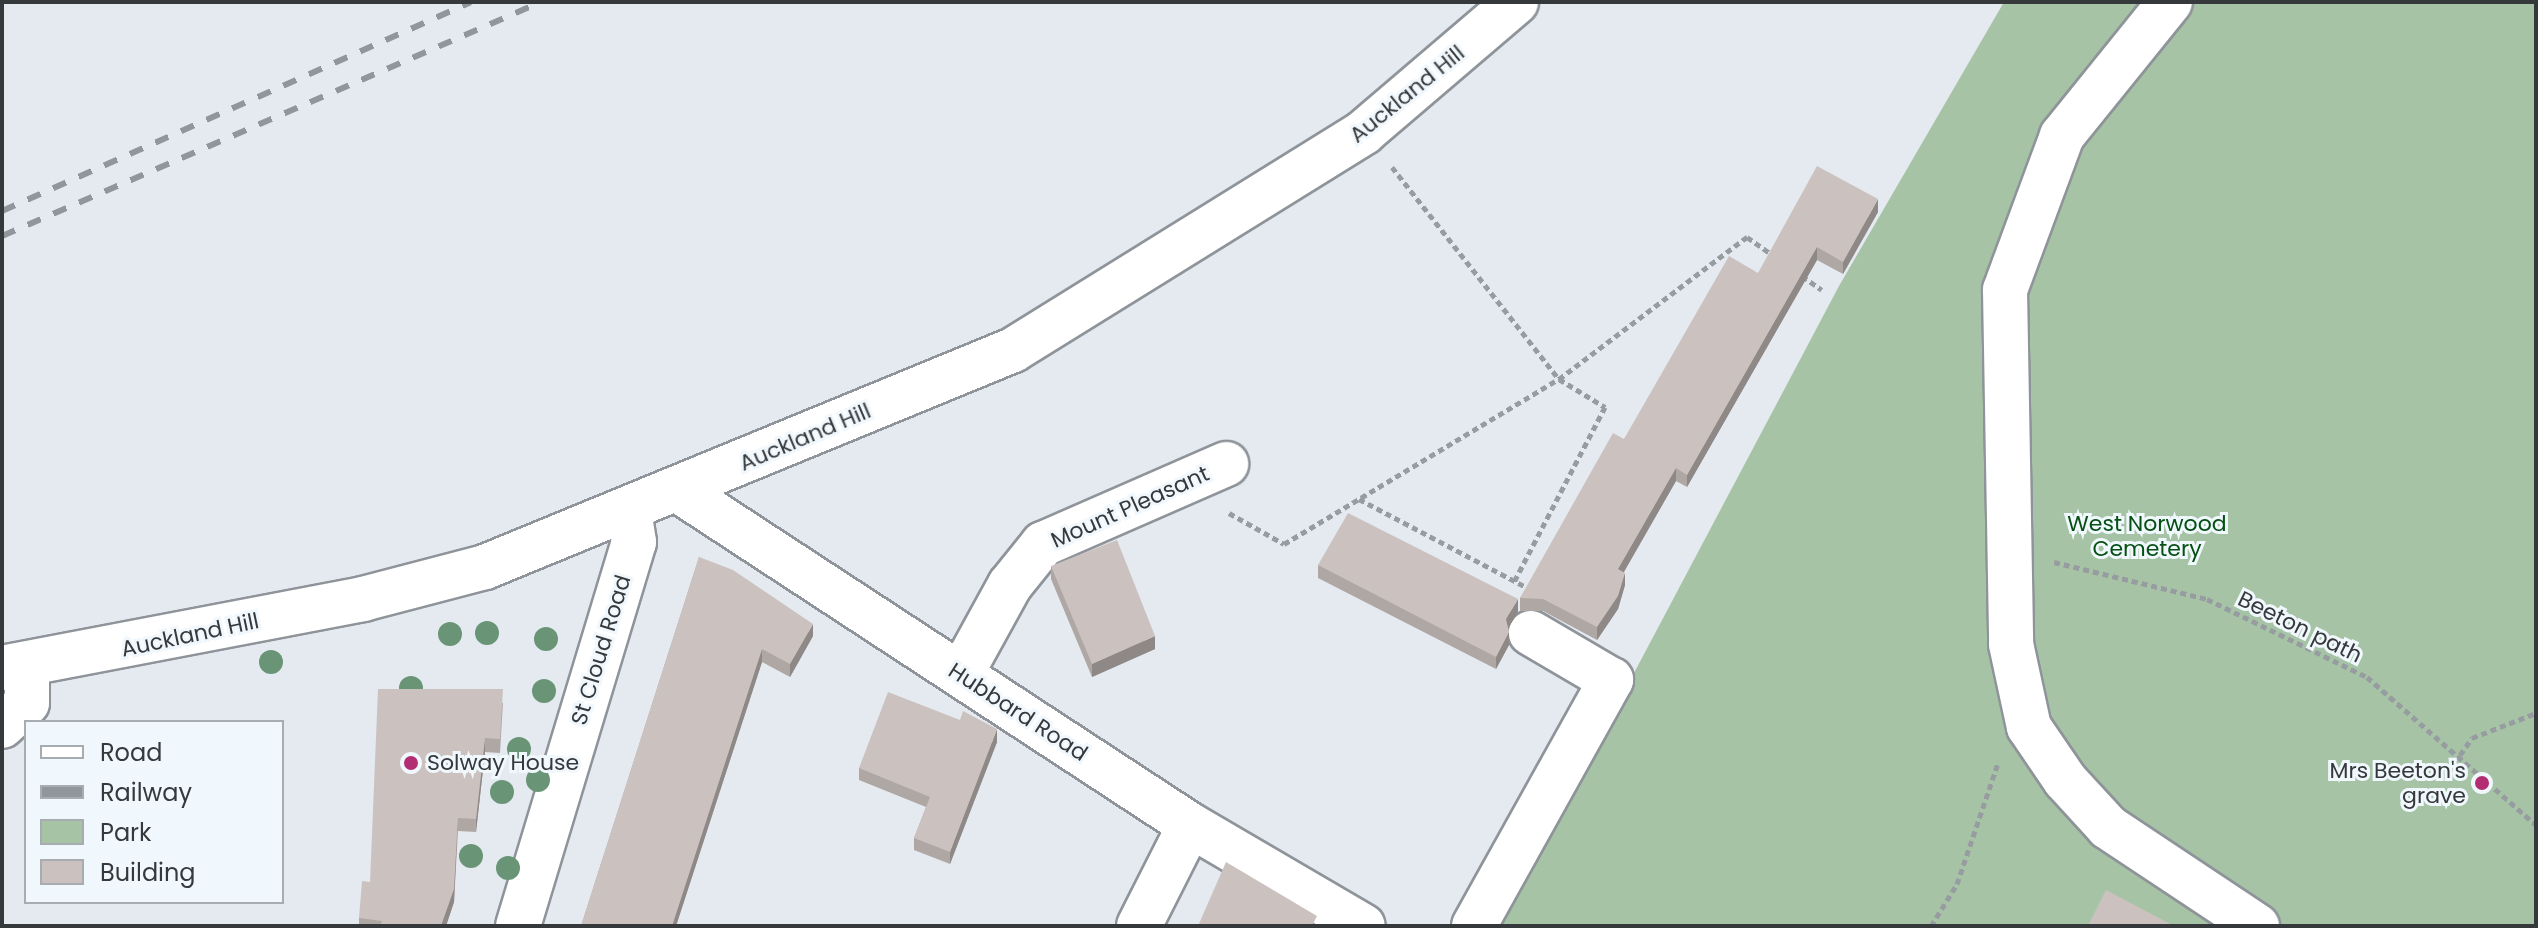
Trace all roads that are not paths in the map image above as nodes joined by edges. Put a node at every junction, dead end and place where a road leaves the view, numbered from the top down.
1 (1516, 2) edge
2 (2170, 2) edge
3 (1226, 464) dead end
4 (678, 490) junction
5 (629, 510) junction
6 (1531, 633) road end
7 (15, 666) edge
8 (961, 674) junction
9 (2, 726) edge
10 (1190, 825) junction
11 (518, 926) edge
12 (1139, 926) edge
13 (1363, 926) edge
14 (1474, 926) edge
15 (2257, 926) edge

1 - 4 street, Auckland Hill
2 - 15 street
3 - 8 street, Mount Pleasant
4 - 5 street, Auckland Hill
4 - 8 street, Hubbard Road
5 - 7 street, Auckland Hill
5 - 11 street, St Cloud Road
6 - 14 street
7 - 9 street
8 - 10 street, Hubbard Road
10 - 12 street
10 - 13 street, Hubbard Road

